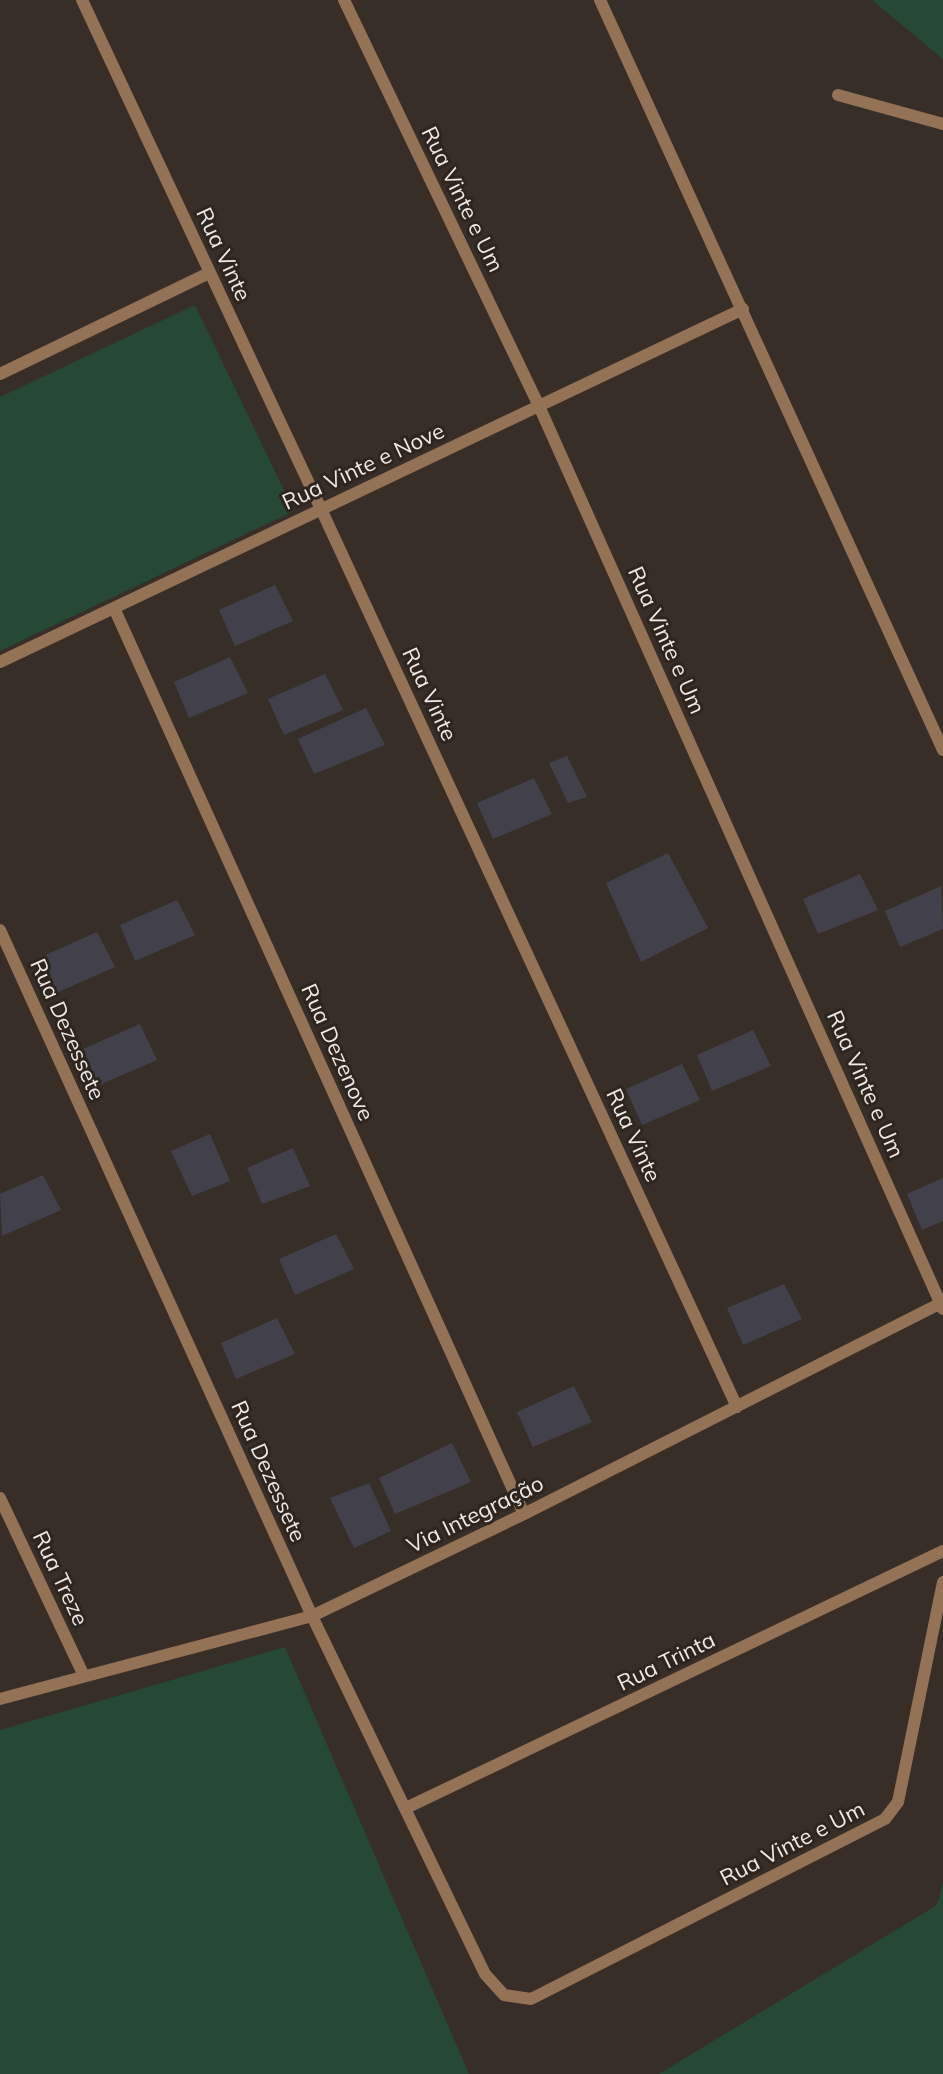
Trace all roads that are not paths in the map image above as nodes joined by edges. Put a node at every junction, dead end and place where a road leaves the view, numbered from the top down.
1 (82, 0) edge
2 (344, 0) edge
3 (600, 0) edge
4 (838, 95) dead end
5 (943, 124) edge
6 (209, 273) junction
7 (743, 309) junction
8 (0, 374) edge
9 (539, 406) junction
10 (321, 509) junction
11 (114, 608) junction
12 (0, 662) edge
13 (943, 750) edge
14 (0, 930) edge
15 (942, 1305) edge
16 (737, 1407) junction
17 (0, 1498) edge
18 (524, 1514) junction
19 (943, 1551) edge
20 (943, 1582) edge
21 (312, 1616) junction
22 (84, 1676) junction
23 (0, 1699) edge
24 (406, 1808) junction
25 (531, 1999) joint

1 - 6 street, Rua Vinte
2 - 9 street, Rua Vinte e Um
3 - 7 street
4 - 5 street
6 - 8 street
6 - 10 street, Rua Vinte
7 - 9 street, Rua Vinte e Nove
7 - 13 street
9 - 10 street, Rua Vinte e Nove
9 - 15 street, Rua Vinte e Um
10 - 11 street, Rua Vinte e Nove
10 - 16 street, Rua Vinte
11 - 12 street, Rua Vinte e Nove
11 - 18 street, Rua Dezenove
14 - 21 street, Rua Dezessete
15 - 16 street, Via Integração
16 - 18 street, Via Integração
17 - 22 street, Rua Treze
18 - 21 street, Via Integração
19 - 24 street, Rua Trinta
20 - 25 street, Rua Vinte e Um
21 - 22 street, Via Integração
21 - 24 street, Rua Dezessete
22 - 23 street, Via Integração
24 - 25 street, Rua Dezessete

